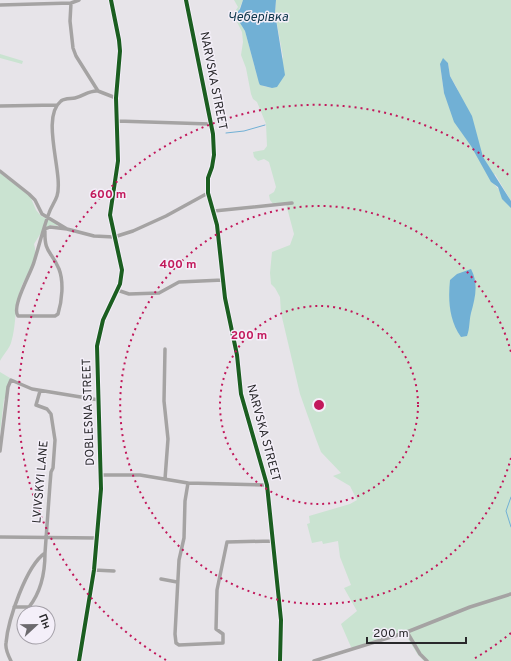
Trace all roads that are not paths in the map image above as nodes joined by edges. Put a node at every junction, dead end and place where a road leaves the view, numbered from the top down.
1 (79, 0) edge
2 (111, 0) edge
3 (186, 0) edge
4 (71, 3) junction
5 (0, 5) edge
6 (98, 91) junction
7 (116, 98) junction
8 (57, 105) junction
9 (0, 106) edge
10 (117, 121) junction
11 (210, 124) junction
12 (0, 171) edge
13 (208, 193) junction
14 (292, 203) dead end
15 (214, 211) junction
16 (48, 217) junction
17 (45, 229) junction
18 (67, 229) junction
19 (114, 237) junction
20 (223, 280) junction
21 (117, 290) junction
22 (165, 349) dead end
23 (40, 390) junction
24 (99, 400) junction
25 (0, 451) edge
26 (101, 475) junction
27 (165, 479) junction
28 (188, 483) junction
29 (267, 485) junction
30 (47, 537) junction
31 (0, 538) edge
32 (97, 538) junction
33 (273, 540) junction
34 (45, 553) junction
35 (94, 570) junction
36 (114, 571) dead end
37 (161, 580) dead end
38 (177, 582) junction
39 (511, 594) edge
40 (14, 607) junction
41 (407, 632) junction
42 (11, 661) edge
43 (79, 661) edge
44 (280, 661) edge
45 (314, 661) edge
46 (427, 661) edge

1 - 4 street
2 - 7 street, DOBLESNA STREET
3 - 11 street, NARVSKA STREET
4 - 5 street
4 - 6 street
6 - 7 street
6 - 8 street
7 - 10 street, DOBLESNA STREET
8 - 9 street
8 - 16 street
10 - 11 street, NARVSKA STREET
10 - 19 street, DOBLESNA STREET
11 - 13 street, NARVSKA STREET
12 - 16 street
13 - 15 street, NARVSKA STREET
13 - 19 street
14 - 15 street
15 - 20 street, NARVSKA STREET
16 - 17 street
16 - 18 street
17 - 17 street
17 - 18 street
18 - 19 street
19 - 21 street, DOBLESNA STREET
20 - 21 street
20 - 29 street, NARVSKA STREET
21 - 24 street, DOBLESNA STREET
22 - 27 street
23 - 24 street
23 - 25 street
23 - 30 street, LVIVSKYI LANE
24 - 26 street, DOBLESNA STREET
26 - 27 street
26 - 32 street, DOBLESNA STREET
27 - 28 street
28 - 29 street
28 - 38 street
29 - 33 street, NARVSKA STREET
30 - 31 street, LVIVSKYI LANE
30 - 32 street, LVIVSKYI LANE
30 - 34 street, LVIVSKYI LANE
32 - 35 street, DOBLESNA STREET
33 - 38 street
33 - 44 street, NARVSKA STREET
34 - 40 street
34 - 40 street, LVIVSKYI LANE
35 - 36 street
35 - 43 street, DOBLESNA STREET
37 - 38 street
39 - 41 street
40 - 42 street
41 - 45 street
41 - 46 street

